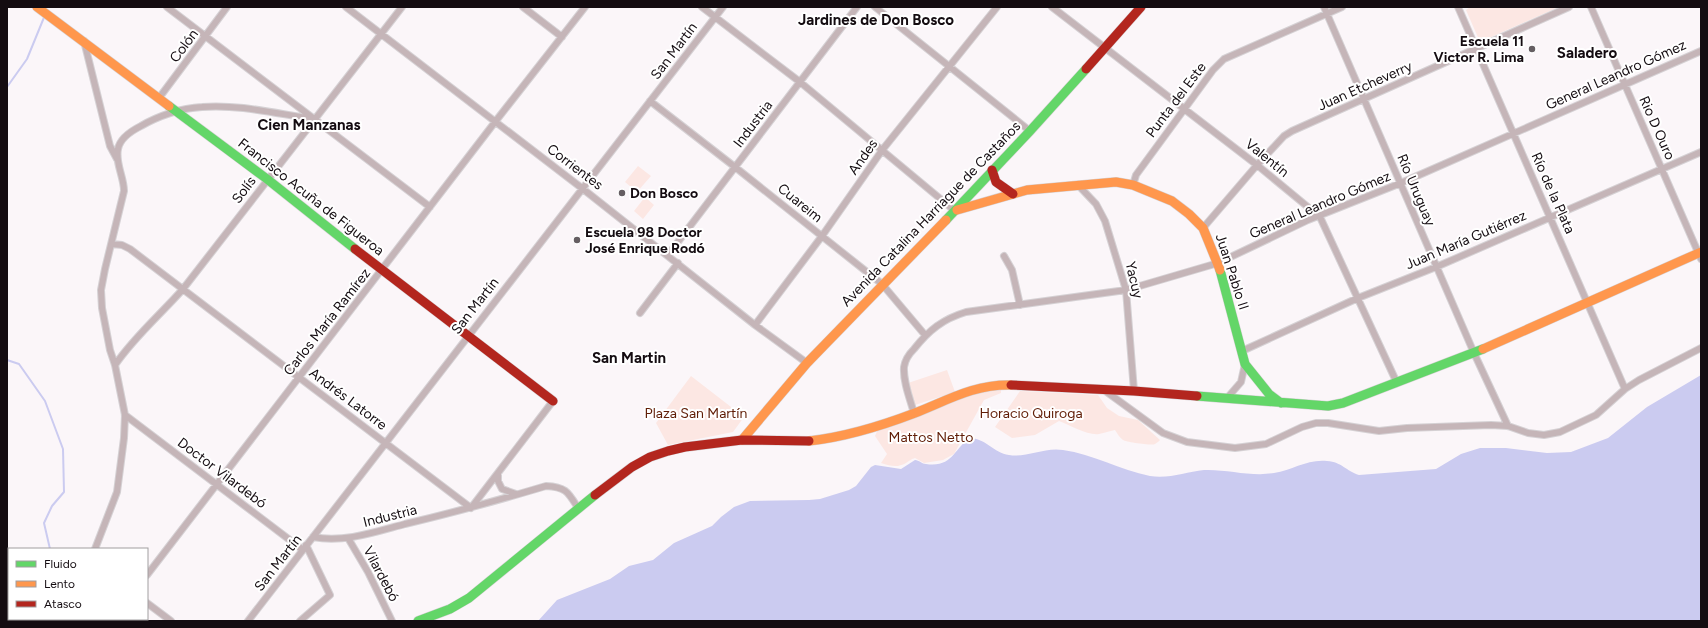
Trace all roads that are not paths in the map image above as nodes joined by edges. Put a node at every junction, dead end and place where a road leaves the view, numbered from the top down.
1 (37, 7) edge
2 (167, 7) edge
3 (227, 7) edge
4 (346, 7) edge
5 (402, 7) edge
6 (523, 7) edge
7 (585, 7) edge
8 (702, 7) edge
9 (723, 7) edge
10 (857, 7) edge
11 (875, 7) edge
12 (997, 7) edge
13 (1052, 7) edge
14 (1141, 7) edge
15 (1324, 7) edge
16 (1342, 7) edge
17 (1458, 7) edge
18 (1569, 7) edge
19 (1591, 7) edge
20 (1327, 14) junction
21 (715, 17) junction
22 (382, 35) junction
23 (206, 36) junction
24 (562, 37) junction
25 (84, 41) junction
26 (1104, 48) junction
27 (1476, 49) junction
28 (1701, 51) edge
29 (949, 66) junction
30 (800, 82) junction
31 (1625, 84) junction
32 (159, 98) junction
33 (1364, 100) junction
34 (650, 102) junction
35 (1184, 109) junction
36 (177, 112) junction
37 (314, 119) junction
38 (495, 122) junction
39 (1030, 131) junction
40 (1513, 134) junction
41 (883, 149) junction
42 (1701, 152) edge
43 (117, 160) junction
44 (1257, 165) junction
45 (735, 167) junction
46 (1661, 168) junction
47 (992, 170) junction
48 (267, 179) junction
49 (1400, 183) junction
50 (1078, 185) junction
51 (1133, 185) junction
52 (584, 189) junction
53 (1013, 194) junction
54 (430, 207) junction
55 (956, 211) junction
56 (1320, 216) junction
57 (1550, 217) junction
58 (1203, 228) junction
59 (822, 236) junction
60 (112, 244) junction
61 (668, 255) junction
62 (1700, 255) edge
63 (1004, 256) dead end
64 (678, 263) junction
65 (1218, 263) junction
66 (1436, 267) junction
67 (382, 270) junction
68 (882, 284) junction
69 (184, 289) junction
70 (1126, 290) junction
71 (1358, 298) junction
72 (1587, 302) junction
73 (1020, 304) junction
74 (640, 313) dead end
75 (755, 325) junction
76 (468, 335) junction
77 (925, 335) junction
78 (1701, 348) edge
79 (1242, 350) junction
80 (1474, 353) junction
81 (807, 363) junction
82 (1245, 364) junction
83 (115, 365) junction
84 (299, 378) junction
85 (1397, 383) junction
86 (1102, 389) junction
87 (1625, 389) junction
88 (1134, 391) junction
89 (1228, 397) junction
90 (553, 401) joint
91 (1282, 404) junction
92 (914, 413) junction
93 (125, 415) junction
94 (1508, 426) junction
95 (742, 440) junction
96 (385, 442) junction
97 (498, 473) junction
98 (217, 484) junction
99 (518, 494) junction
100 (471, 508) junction
101 (578, 508) junction
102 (313, 537) junction
103 (348, 538) junction
104 (95, 548) edge
105 (305, 548) junction
106 (148, 574) edge
107 (148, 604) edge
108 (171, 621) edge
109 (248, 621) edge
110 (300, 621) edge
111 (392, 621) edge
112 (418, 621) edge

1 - 25 street, Francisco Acuña de Figueroa
2 - 23 street
3 - 23 street, Colón
4 - 22 street, Corrientes
5 - 22 street, Solís
6 - 24 street
7 - 24 street, Carlos María Ramírez
8 - 21 street
9 - 21 street, San Martín
10 - 30 street, Industria
11 - 29 street
12 - 29 street, Andes
13 - 26 street, Valentín
14 - 26 street, Avenida Catalina Harriague de Castaños
15 - 20 street, Río Uruguay
16 - 20 street, Punta del Este
17 - 27 street, Río de la Plata
18 - 27 street, Juan Etcheverry
19 - 31 street, Rio D Ouro
20 - 33 street, Río Uruguay
20 - 35 street, Punta del Este
21 - 30 street
21 - 34 street, San Martín
22 - 37 street, Solís
22 - 38 street, Corrientes
23 - 32 street, Colón
23 - 37 street
24 - 38 street, Carlos María Ramírez
25 - 32 street, Francisco Acuña de Figueroa
25 - 43 street
26 - 35 street, Valentín
26 - 39 street, Avenida Catalina Harriague de Castaños
27 - 33 street, Juan Etcheverry
27 - 40 street, Río de la Plata
28 - 31 street, General Leandro Gómez
29 - 39 street
29 - 41 street, Andes
30 - 41 street
30 - 45 street, Industria
31 - 40 street, General Leandro Gómez
31 - 46 street, Rio D Ouro
32 - 36 street, Francisco Acuña de Figueroa
33 - 44 street, Juan Etcheverry
33 - 49 street, Río Uruguay
34 - 45 street, Cuareim
34 - 52 street, San Martín
35 - 44 street, Valentín
35 - 51 street, Punta del Este
36 - 37 street
36 - 43 street
36 - 48 street, Francisco Acuña de Figueroa
37 - 48 street, Solís
37 - 54 street
38 - 52 street, Corrientes
38 - 54 street, Carlos María Ramírez
39 - 47 street, Avenida Catalina Harriague de Castaños
40 - 49 street, General Leandro Gómez
40 - 57 street, Río de la Plata
41 - 55 street
41 - 59 street, Andes
42 - 46 street, Juan María Gutiérrez
43 - 60 street
44 - 56 street, Valentín
44 - 58 street, Juan Etcheverry
45 - 59 street, Cuareim
45 - 61 street, Industria
46 - 57 street, Juan María Gutiérrez
46 - 62 street, Rio D Ouro
47 - 53 street
47 - 55 street, Avenida Catalina Harriague de Castaños
48 - 67 street, Francisco Acuña de Figueroa
48 - 69 street, Solís
49 - 56 street, General Leandro Gómez
49 - 66 street, Río Uruguay
50 - 51 street, Juan Pablo II
50 - 53 street, Juan Pablo II
50 - 70 street, Yacuy
51 - 58 street, Juan Pablo II
52 - 61 street, Corrientes
52 - 76 street, San Martín
53 - 55 street, Juan Pablo II
54 - 67 street, Carlos María Ramírez
55 - 68 street, Avenida Catalina Harriague de Castaños
56 - 65 street, General Leandro Gómez
56 - 71 street, Valentín
57 - 66 street, Juan María Gutiérrez
57 - 72 street, Río de la Plata
58 - 65 street, Juan Pablo II
59 - 68 street, Cuareim
59 - 75 street, Andes
60 - 69 street, Andrés Latorre
60 - 83 street
61 - 64 street, Corrientes
62 - 72 street
63 - 73 street
64 - 74 street
64 - 75 street, Corrientes
65 - 70 street, General Leandro Gómez
65 - 79 street, Juan Pablo II
66 - 71 street, Juan María Gutiérrez
66 - 80 street, Río Uruguay
67 - 76 street, Francisco Acuña de Figueroa
67 - 84 street, Carlos María Ramírez
68 - 77 street, Cuareim
68 - 81 street, Avenida Catalina Harriague de Castaños
69 - 83 street, Solís
69 - 84 street, Andrés Latorre
70 - 73 street, General Leandro Gómez
70 - 88 street, Yacuy
71 - 79 street, Juan María Gutiérrez
71 - 85 street, Valentín
72 - 80 street
72 - 87 street, Río de la Plata
73 - 77 street, General Leandro Gómez
75 - 81 street, Corrientes
76 - 90 street, Francisco Acuña de Figueroa
76 - 96 street, San Martín
77 - 92 street, General Leandro Gómez
78 - 87 street
79 - 82 street, Juan Pablo II
80 - 85 street
80 - 94 street, Río Uruguay
81 - 95 street, Avenida Catalina Harriague de Castaños
82 - 89 street
82 - 91 street, Juan Pablo II
83 - 93 street
84 - 96 street, Andrés Latorre
84 - 98 street, Carlos María Ramírez
85 - 91 street
86 - 88 street
86 - 92 street
86 - 94 street
87 - 94 street
88 - 89 street
89 - 91 street
90 - 97 street
92 - 95 street
93 - 98 street, Doctor Vilardebó
93 - 104 street
95 - 101 street
96 - 100 street, Andrés Latorre
96 - 102 street, San Martín
97 - 99 street
97 - 100 street
98 - 105 street, Doctor Vilardebó
98 - 106 street, Carlos María Ramírez
99 - 100 street, Industria
99 - 101 street, Industria
100 - 103 street, Industria
101 - 112 street
102 - 103 street, Industria
102 - 105 street, San Martín
103 - 111 street, Vilardebó
105 - 109 street, San Martín
105 - 110 street
107 - 108 street

